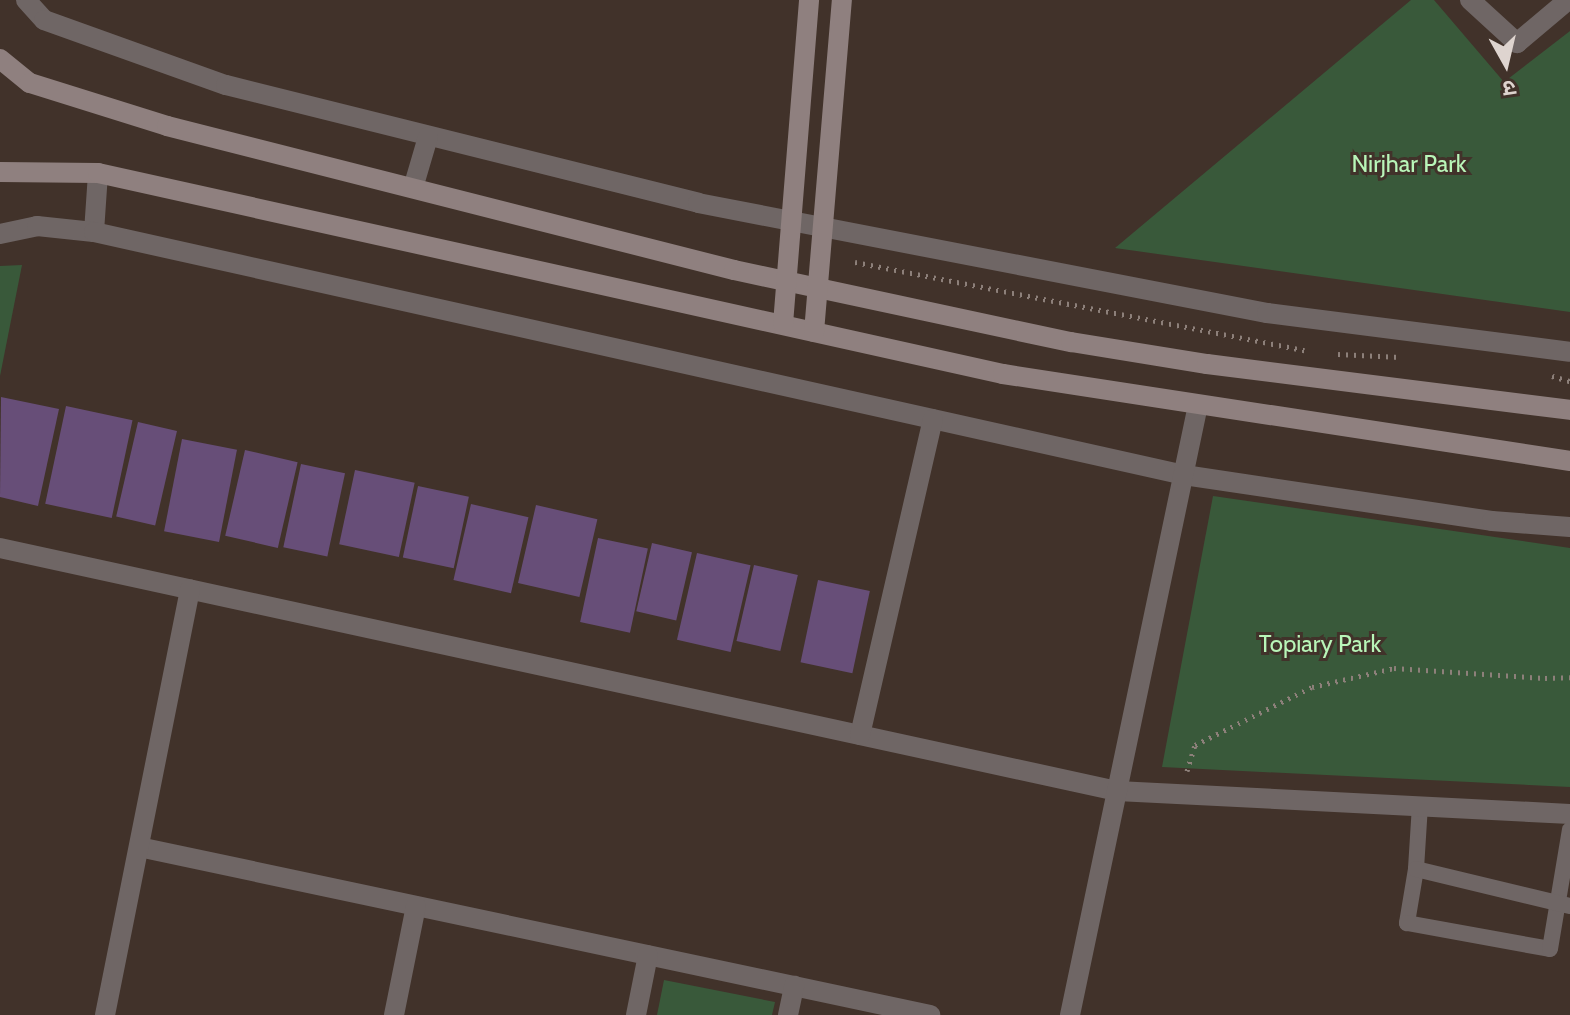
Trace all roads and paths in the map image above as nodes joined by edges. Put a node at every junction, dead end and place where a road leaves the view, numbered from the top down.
1 (26, 0) edge
2 (809, 0) edge
3 (842, 0) edge
4 (1470, 0) edge
5 (1568, 0) edge
6 (0, 59) edge
7 (428, 137) junction
8 (0, 172) edge
9 (98, 173) junction
10 (413, 188) junction
11 (791, 223) junction
12 (823, 229) junction
13 (94, 232) junction
14 (0, 234) edge
15 (786, 282) junction
16 (818, 288) junction
17 (783, 324) junction
18 (814, 332) junction
19 (1570, 352) edge
20 (1198, 405) junction
21 (1570, 410) edge
22 (933, 419) junction
23 (1570, 461) edge
24 (1184, 475) junction
25 (1570, 527) edge
26 (0, 548) edge
27 (190, 589) junction
28 (1570, 677) edge
29 (860, 735) junction
30 (1117, 791) junction
31 (1179, 795) junction
32 (1420, 805) junction
33 (1570, 814) edge
34 (1570, 830) edge
35 (139, 847) junction
36 (1416, 869) junction
37 (1564, 904) edge
38 (416, 906) junction
39 (648, 955) junction
40 (794, 986) junction
41 (105, 1015) edge
42 (394, 1015) edge
43 (636, 1015) edge
44 (788, 1015) edge
45 (930, 1015) edge
46 (1070, 1015) edge

1 - 7 street
2 - 11 street
3 - 12 street
4 - 5 street
6 - 10 street
7 - 10 street
7 - 11 street
8 - 9 street
9 - 13 street
9 - 17 street
10 - 15 street
11 - 12 street
11 - 15 street
12 - 16 street
12 - 19 street
13 - 14 street
13 - 22 street
15 - 16 street
15 - 17 street
16 - 18 street
16 - 21 street
17 - 18 street
18 - 20 street
20 - 23 street
20 - 24 street
22 - 24 street
22 - 29 street
24 - 25 street
24 - 30 street
26 - 27 street
27 - 29 street
27 - 35 street
28 - 31 path
29 - 30 street
30 - 31 street
30 - 46 street
31 - 32 street
32 - 33 street
32 - 36 lane
34 - 37 lane
35 - 38 street
35 - 41 street
36 - 37 lane
36 - 37 lane
38 - 39 street
38 - 42 street
39 - 40 street
39 - 43 street
40 - 44 street
40 - 45 street

